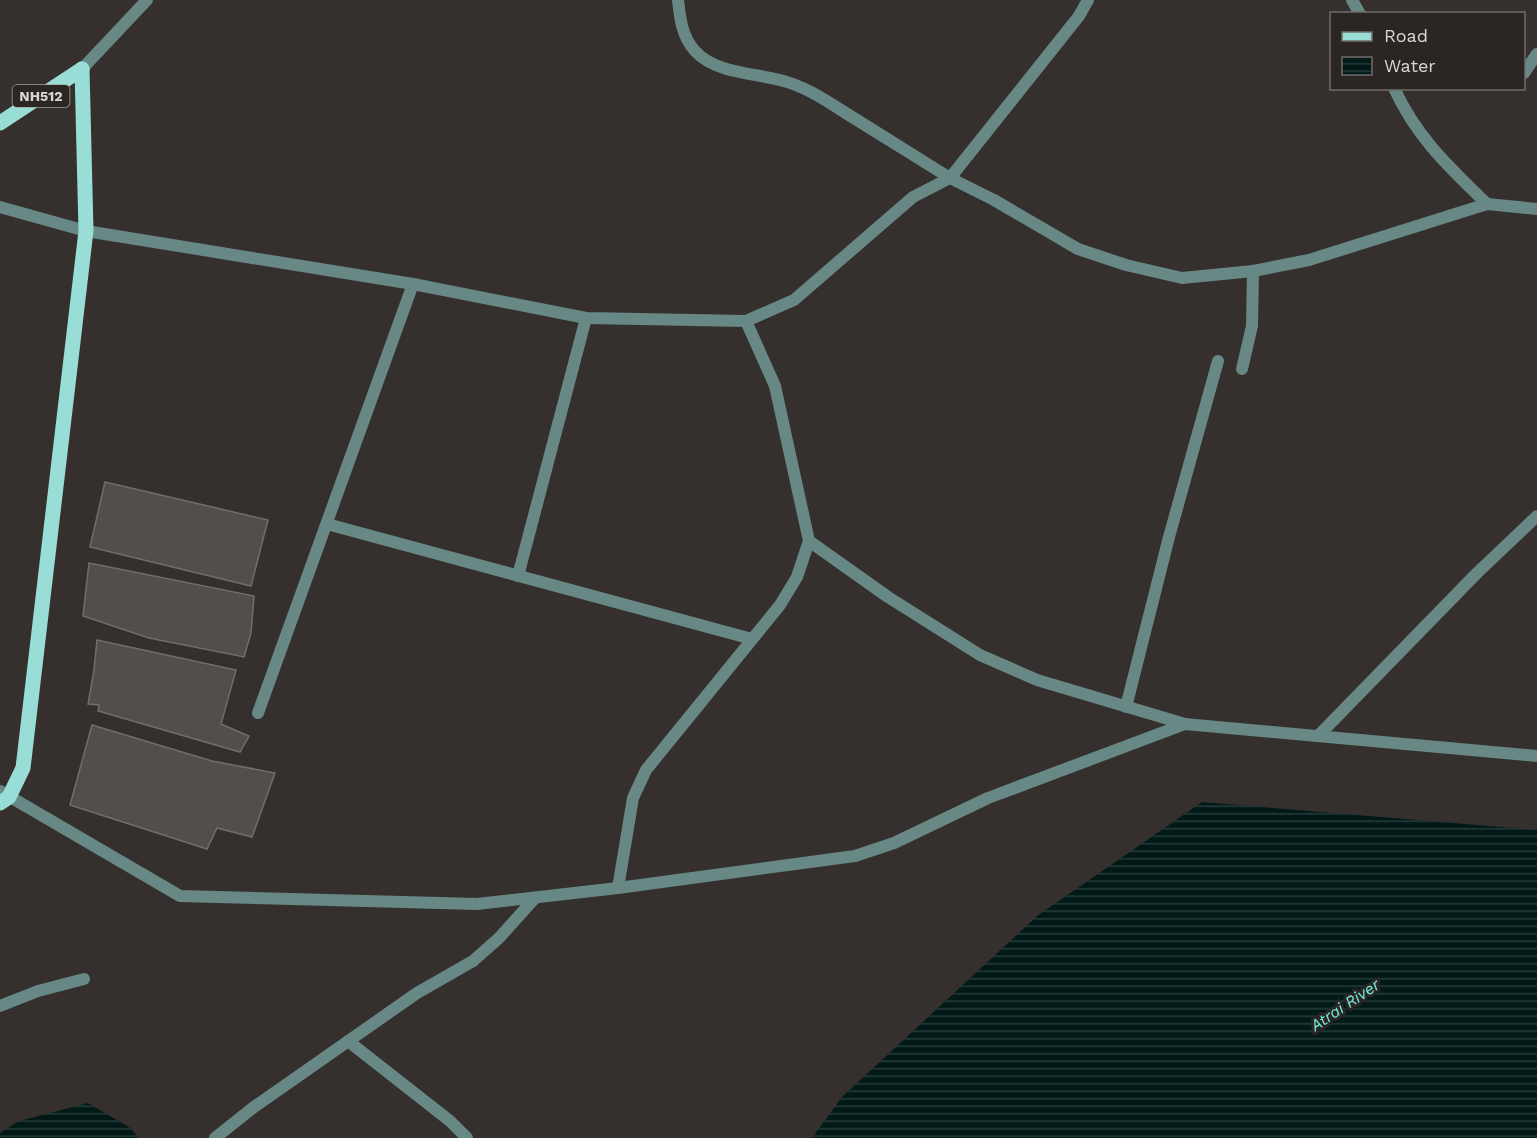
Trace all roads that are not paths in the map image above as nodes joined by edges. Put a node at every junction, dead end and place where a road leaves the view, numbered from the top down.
1 (147, 0) edge
2 (678, 0) edge
3 (1088, 0) edge
4 (1537, 54) edge
5 (82, 69) junction
6 (1525, 72) edge
7 (1396, 90) edge
8 (0, 123) edge
9 (950, 178) junction
10 (1487, 204) junction
11 (0, 207) edge
12 (1537, 209) edge
13 (86, 231) junction
14 (1253, 272) junction
15 (414, 284) junction
16 (586, 318) junction
17 (746, 321) junction
18 (1218, 361) dead end
19 (1242, 369) dead end
20 (1537, 516) edge
21 (327, 525) junction
22 (809, 541) junction
23 (518, 576) junction
24 (752, 639) junction
25 (1126, 706) junction
26 (258, 712) dead end
27 (1185, 724) junction
28 (1319, 735) junction
29 (1537, 756) edge
30 (3, 797) edge
31 (618, 888) junction
32 (535, 898) junction
33 (84, 979) dead end
34 (0, 1006) edge
35 (348, 1041) junction
36 (215, 1138) edge
37 (467, 1138) edge

1 - 5 street
2 - 9 street
3 - 9 street
4 - 6 street
5 - 8 main road, NH512
5 - 13 main road
7 - 10 street
9 - 14 street
9 - 17 street
10 - 12 street
10 - 14 street
11 - 13 street
13 - 15 street
13 - 30 main road
14 - 19 street
15 - 16 street
15 - 21 street
16 - 17 street
16 - 23 street
17 - 22 street
18 - 25 street
20 - 28 street
21 - 23 street
21 - 26 street
22 - 24 street
22 - 25 street
23 - 24 street
24 - 31 street
25 - 27 street
27 - 28 street
27 - 31 street
28 - 29 street
30 - 32 street
31 - 32 street
32 - 35 street
33 - 34 street
35 - 36 street
35 - 37 street

